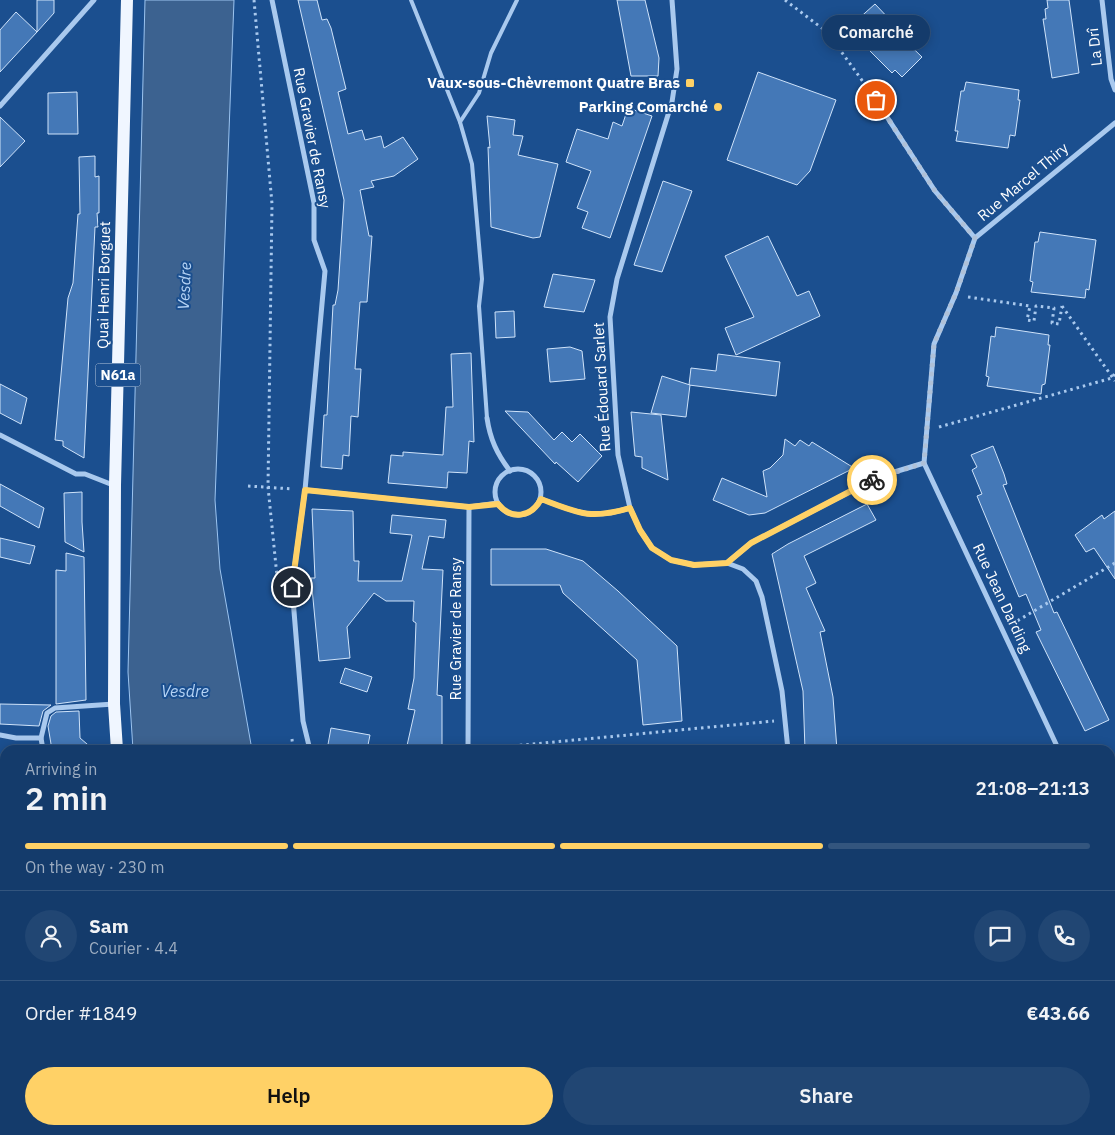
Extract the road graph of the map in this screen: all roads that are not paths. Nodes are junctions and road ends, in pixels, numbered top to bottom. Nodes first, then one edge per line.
1 (94, 0) edge
2 (127, 0) edge
3 (272, 0) edge
4 (411, 0) edge
5 (517, 0) edge
6 (672, 0) edge
7 (1102, 0) edge
8 (1115, 90) edge
9 (876, 100) road end
10 (0, 106) edge
11 (460, 122) junction
12 (1115, 123) edge
13 (975, 238) junction
14 (486, 418) joint
15 (0, 435) edge
16 (924, 463) junction
17 (510, 471) junction
18 (115, 485) junction
19 (305, 490) junction
20 (541, 499) junction
21 (498, 504) junction
22 (469, 507) junction
23 (630, 508) junction
24 (727, 563) junction
25 (114, 704) junction
26 (0, 736) edge
27 (41, 738) junction
28 (1056, 744) dead end
29 (42, 745) edge
30 (117, 745) edge
31 (309, 745) edge
32 (468, 745) edge
33 (788, 745) edge

1 - 10 street
2 - 18 main road, Quai Henri Borguet / N61a
3 - 19 street, Rue Gravier de Ransy
4 - 11 lane
5 - 11 lane
6 - 23 street, Rue Édouard Sarlet
7 - 8 street, La Drî
9 - 13 street
11 - 14 lane
12 - 13 street, Rue Marcel Thiry
13 - 16 street, Rue Marcel Thiry
14 - 17 street
15 - 18 street
16 - 24 street
16 - 28 street, Rue Jean Darding
17 - 20 street
17 - 21 street
18 - 25 main road, Quai Henri Borguet / N61a
19 - 22 street
19 - 31 street, Rue Gravier de Ransy
20 - 21 street
20 - 23 street
21 - 22 street
22 - 32 street, Rue Gravier de Ransy
23 - 24 street, Rue Édouard Sarlet
24 - 33 street
25 - 27 street
25 - 30 main road, Quai Henri Borguet / N61a
26 - 27 street
27 - 29 street

